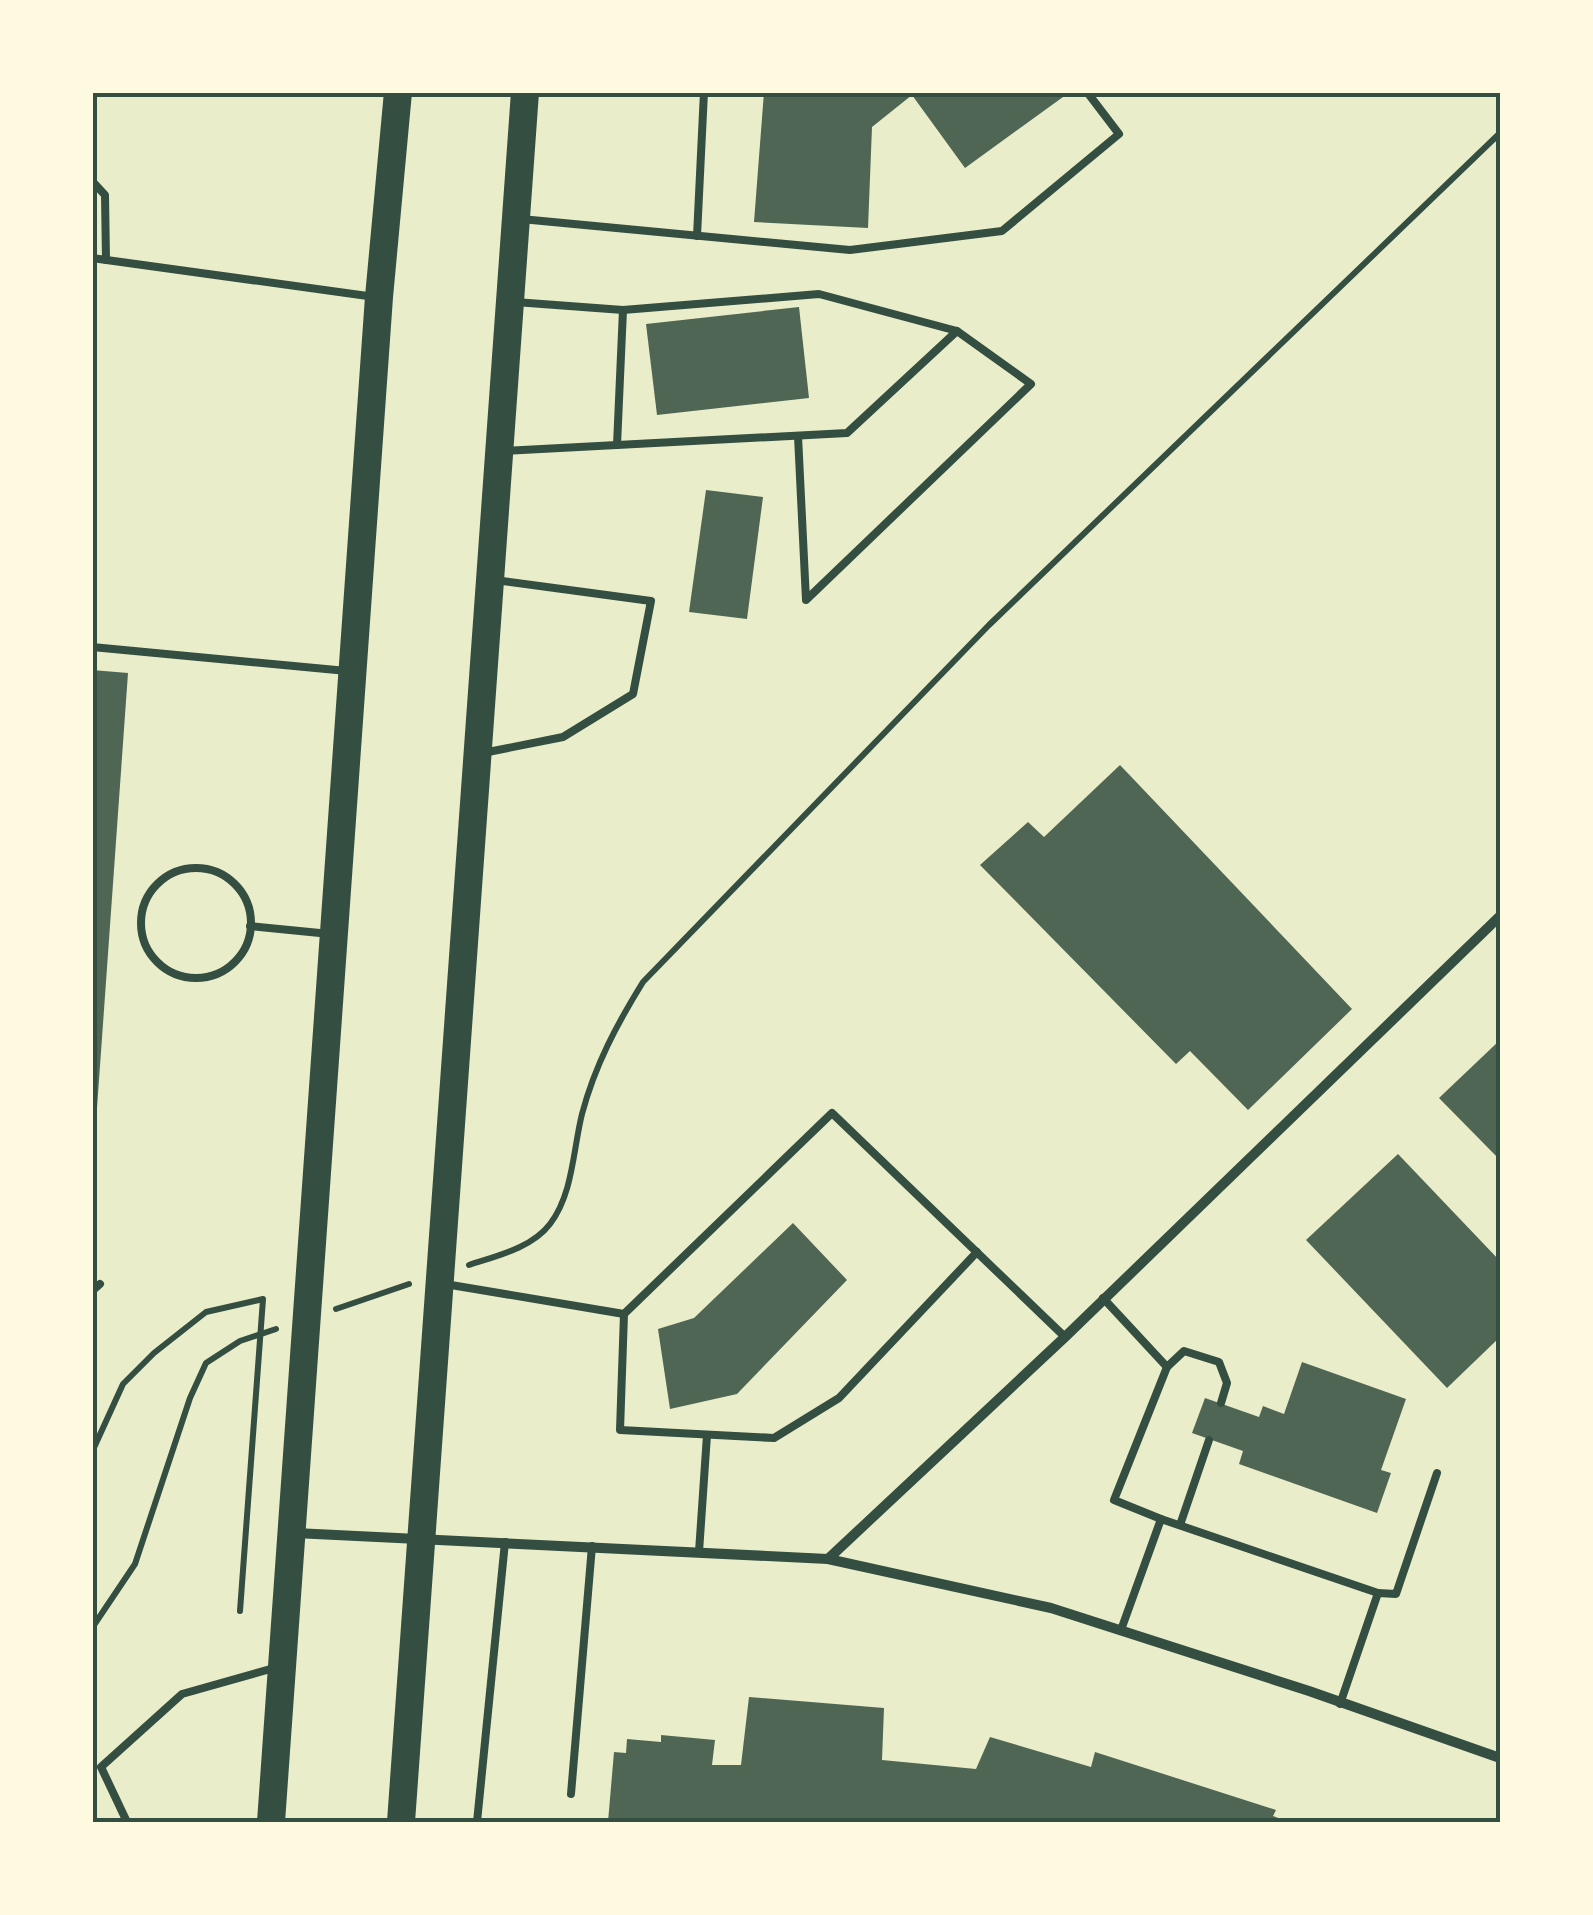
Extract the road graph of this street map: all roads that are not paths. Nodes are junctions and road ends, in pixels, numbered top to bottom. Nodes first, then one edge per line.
1 (398, 92) edge
2 (525, 92) edge
3 (704, 92) edge
4 (1087, 92) edge
5 (92, 182) edge
6 (516, 218) junction
7 (697, 236) junction
8 (92, 258) edge
9 (106, 260) junction
10 (379, 297) junction
11 (510, 301) junction
12 (622, 310) junction
13 (957, 332) junction
14 (798, 436) junction
15 (617, 445) junction
16 (500, 451) junction
17 (491, 579) junction
18 (92, 647) edge
19 (353, 672) junction
20 (478, 753) junction
21 (1500, 916) edge
22 (250, 926) junction
23 (335, 934) junction
24 (977, 1252) junction
25 (443, 1276) junction
26 (100, 1284) dead end
27 (92, 1291) edge
28 (1103, 1298) junction
29 (624, 1314) junction
30 (1066, 1337) junction
31 (1167, 1367) junction
32 (1222, 1403) dead end
33 (708, 1434) junction
34 (1209, 1440) dead end
35 (1437, 1472) dead end
36 (1161, 1518) junction
37 (1180, 1525) junction
38 (294, 1534) junction
39 (423, 1537) junction
40 (504, 1542) junction
41 (592, 1546) junction
42 (699, 1552) junction
43 (828, 1559) junction
44 (1378, 1593) junction
45 (1121, 1630) junction
46 (284, 1665) junction
47 (1340, 1704) junction
48 (1500, 1758) edge
49 (571, 1794) dead end
50 (127, 1822) edge
51 (271, 1822) edge
52 (401, 1822) edge
53 (477, 1822) edge

1 - 10 highway
2 - 6 highway
3 - 7 lane
4 - 7 lane
5 - 9 lane
6 - 7 lane
6 - 11 highway
8 - 9 lane
9 - 10 lane
10 - 19 highway
11 - 12 lane
11 - 16 highway
12 - 13 lane
12 - 15 lane
13 - 14 lane
13 - 14 lane
14 - 15 lane
15 - 16 lane
16 - 17 highway
17 - 20 highway
17 - 20 lane
18 - 19 lane
19 - 23 highway
20 - 25 highway
21 - 28 street
22 - 22 lane
22 - 23 lane
23 - 38 highway
24 - 29 lane
24 - 30 lane
24 - 33 lane
25 - 29 lane
25 - 39 highway
26 - 27 lane
28 - 30 street
28 - 31 lane
29 - 33 lane
30 - 43 street
31 - 32 lane
31 - 36 lane
33 - 42 lane
34 - 37 lane
35 - 44 lane
36 - 37 lane
36 - 45 lane
37 - 44 lane
38 - 39 street
38 - 46 highway
39 - 40 street
39 - 52 highway
40 - 41 street
40 - 53 lane
41 - 42 street
41 - 49 lane
42 - 43 street
43 - 45 street
44 - 47 lane
45 - 47 street
46 - 50 lane
46 - 51 highway
47 - 48 street

